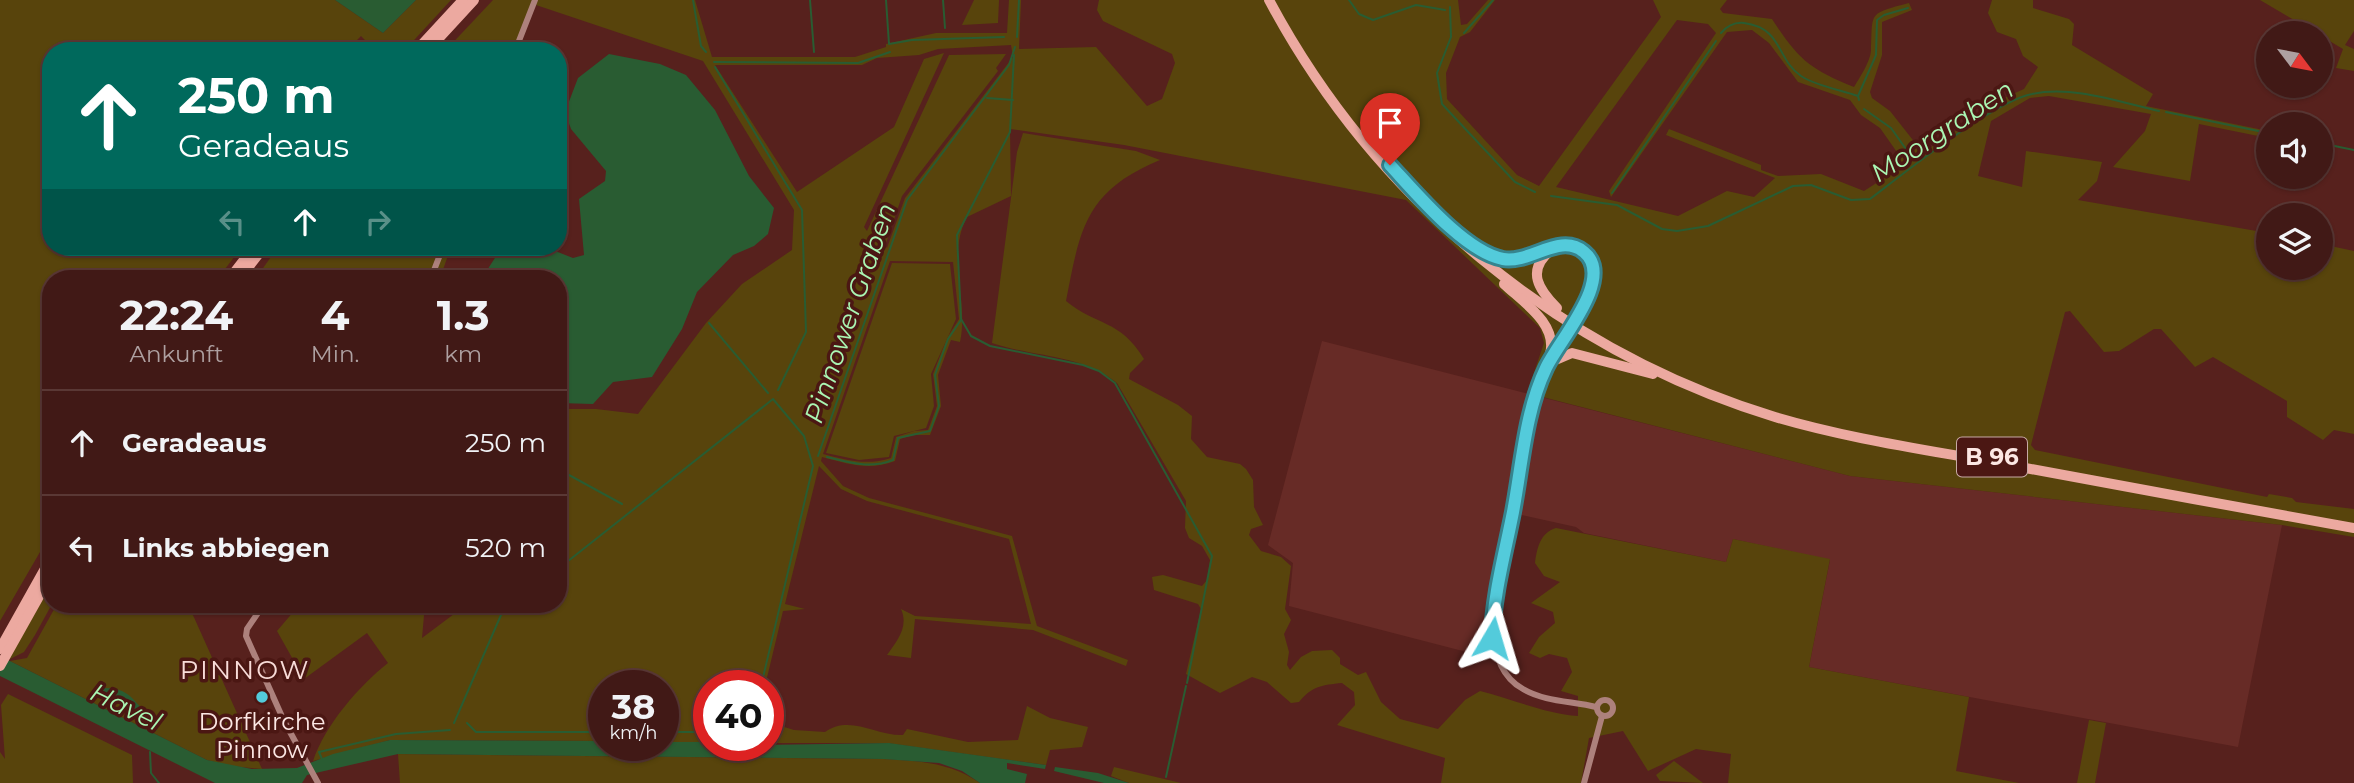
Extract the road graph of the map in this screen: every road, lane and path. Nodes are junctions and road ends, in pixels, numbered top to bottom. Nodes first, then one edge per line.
1 (463, 0) edge
2 (474, 0) edge
3 (535, 0) edge
4 (1269, 0) edge
5 (1275, 0) edge
6 (424, 42) edge
7 (435, 42) edge
8 (519, 42) edge
9 (1558, 246) junction
10 (1478, 253) junction
11 (247, 256) edge
12 (257, 256) edge
13 (236, 270) edge
14 (246, 270) edge
15 (1557, 308) junction
16 (1546, 368) junction
17 (1677, 380) junction
18 (1513, 513) joint
19 (2354, 522) edge
20 (2354, 528) edge
21 (42, 575) edge
22 (42, 589) edge
23 (258, 613) edge
24 (3, 649) edge
25 (0, 666) edge
26 (1596, 707) junction
27 (1602, 716) junction
28 (318, 783) edge
29 (1584, 783) edge

1 - 6 highway
2 - 7 highway
3 - 8 street
4 - 10 highway, B 96
5 - 10 highway, B 96
9 - 10 highway
9 - 15 highway
9 - 16 highway, bridge
10 - 15 highway, B 96
10 - 16 highway
10 - 17 highway, B 96
11 - 13 highway
12 - 14 highway
15 - 19 highway, B 96
16 - 17 highway
16 - 18 highway
17 - 20 highway, B 96
18 - 26 street
21 - 24 highway
22 - 24 highway
23 - 28 street
24 - 25 highway
26 - 27 street
26 - 27 street
27 - 29 street

